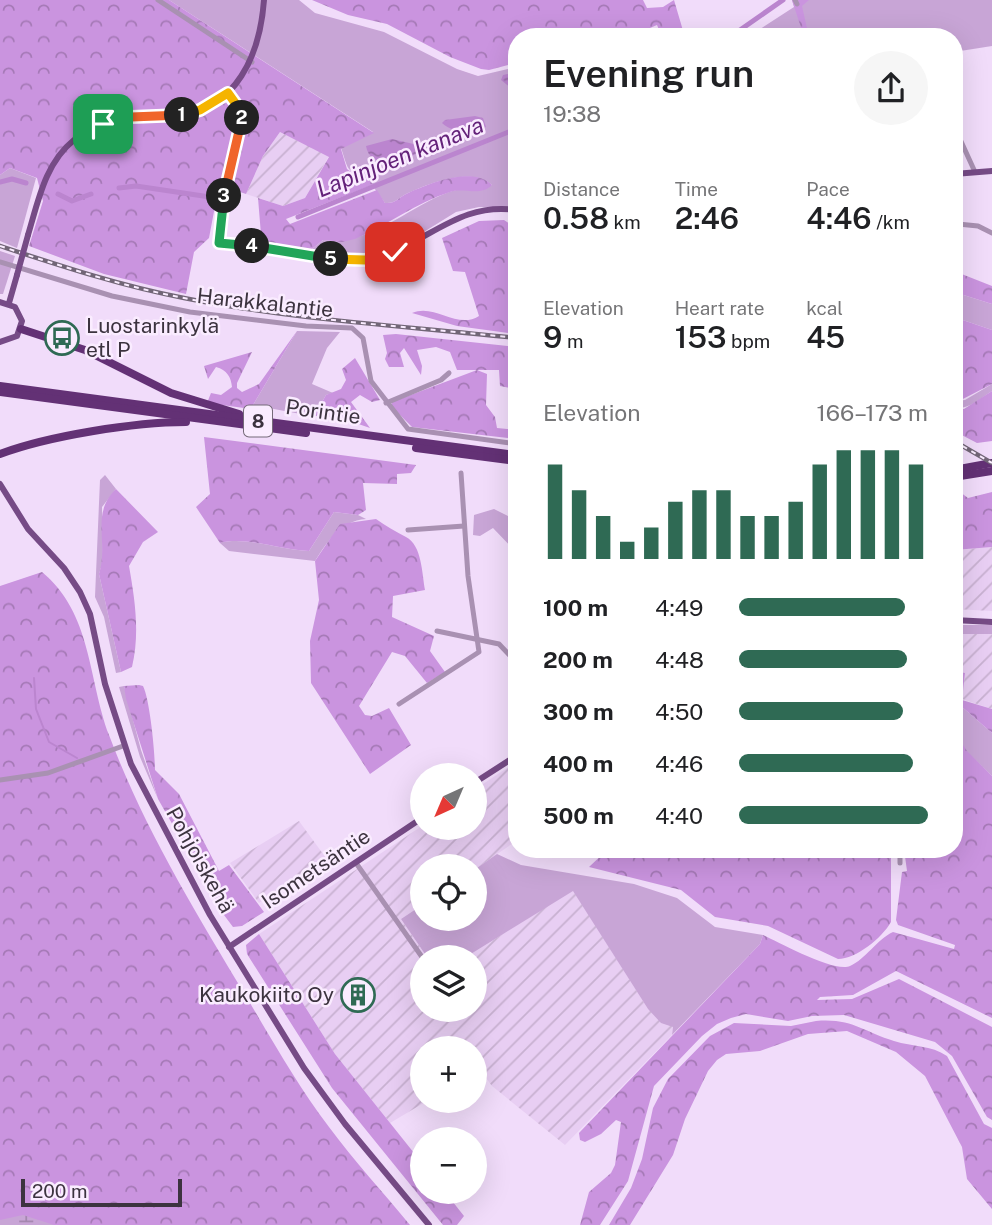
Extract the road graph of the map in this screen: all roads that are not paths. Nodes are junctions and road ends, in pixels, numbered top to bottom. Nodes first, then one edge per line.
1 (158, 0) edge
2 (264, 0) edge
3 (252, 61) junction
4 (228, 93) junction
5 (963, 146) edge
6 (992, 171) edge
7 (975, 172) junction
8 (963, 173) edge
9 (508, 210) edge
10 (963, 224) edge
11 (992, 233) edge
12 (0, 262) edge
13 (0, 302) edge
14 (9, 303) junction
15 (21, 329) junction
16 (1, 342) edge
17 (0, 353) edge
18 (449, 373) dead end
19 (0, 386) edge
20 (0, 392) edge
21 (386, 403) junction
22 (240, 425) junction
23 (293, 426) junction
24 (508, 443) edge
25 (0, 454) edge
26 (508, 454) edge
27 (508, 460) edge
28 (992, 463) edge
29 (963, 468) edge
30 (992, 471) edge
31 (461, 473) dead end
32 (963, 476) edge
33 (0, 484) edge
34 (464, 526) junction
35 (408, 530) dead end
36 (963, 620) edge
37 (992, 622) edge
38 (437, 631) dead end
39 (480, 641) junction
40 (508, 654) edge
41 (399, 704) dead end
42 (123, 746) junction
43 (508, 761) edge
44 (487, 775) edge
45 (0, 780) edge
46 (410, 826) edge
47 (900, 858) edge
48 (356, 863) junction
49 (900, 863) dead end
50 (414, 945) edge
51 (229, 947) junction
52 (429, 1225) edge

1 - 3 street
2 - 3 main road
3 - 4 main road
4 - 9 main road
4 - 14 main road, bridge
5 - 7 street
6 - 7 main road
7 - 8 main road
10 - 11 street
12 - 21 street, Harakkalantie
13 - 14 main road
14 - 15 main road
15 - 16 main road
15 - 23 highway
16 - 17 main road
18 - 21 street
19 - 23 highway, Porintie / 8
20 - 22 highway, Porintie / 8
21 - 24 street, Harakkalantie
22 - 25 highway
22 - 27 highway, Porintie / 8
23 - 26 highway, Porintie / 8
28 - 29 highway
30 - 32 highway
31 - 34 street
33 - 42 main road, Pohjoiskehä
34 - 35 street
34 - 39 street
36 - 37 main road
38 - 39 street
39 - 40 street
39 - 41 street
42 - 45 street
42 - 51 main road, Pohjoiskehä
43 - 44 main road
46 - 48 main road, Isometsäntie
47 - 49 street
48 - 50 street
48 - 51 main road, Isometsäntie
51 - 52 main road, Pohjoiskehä

